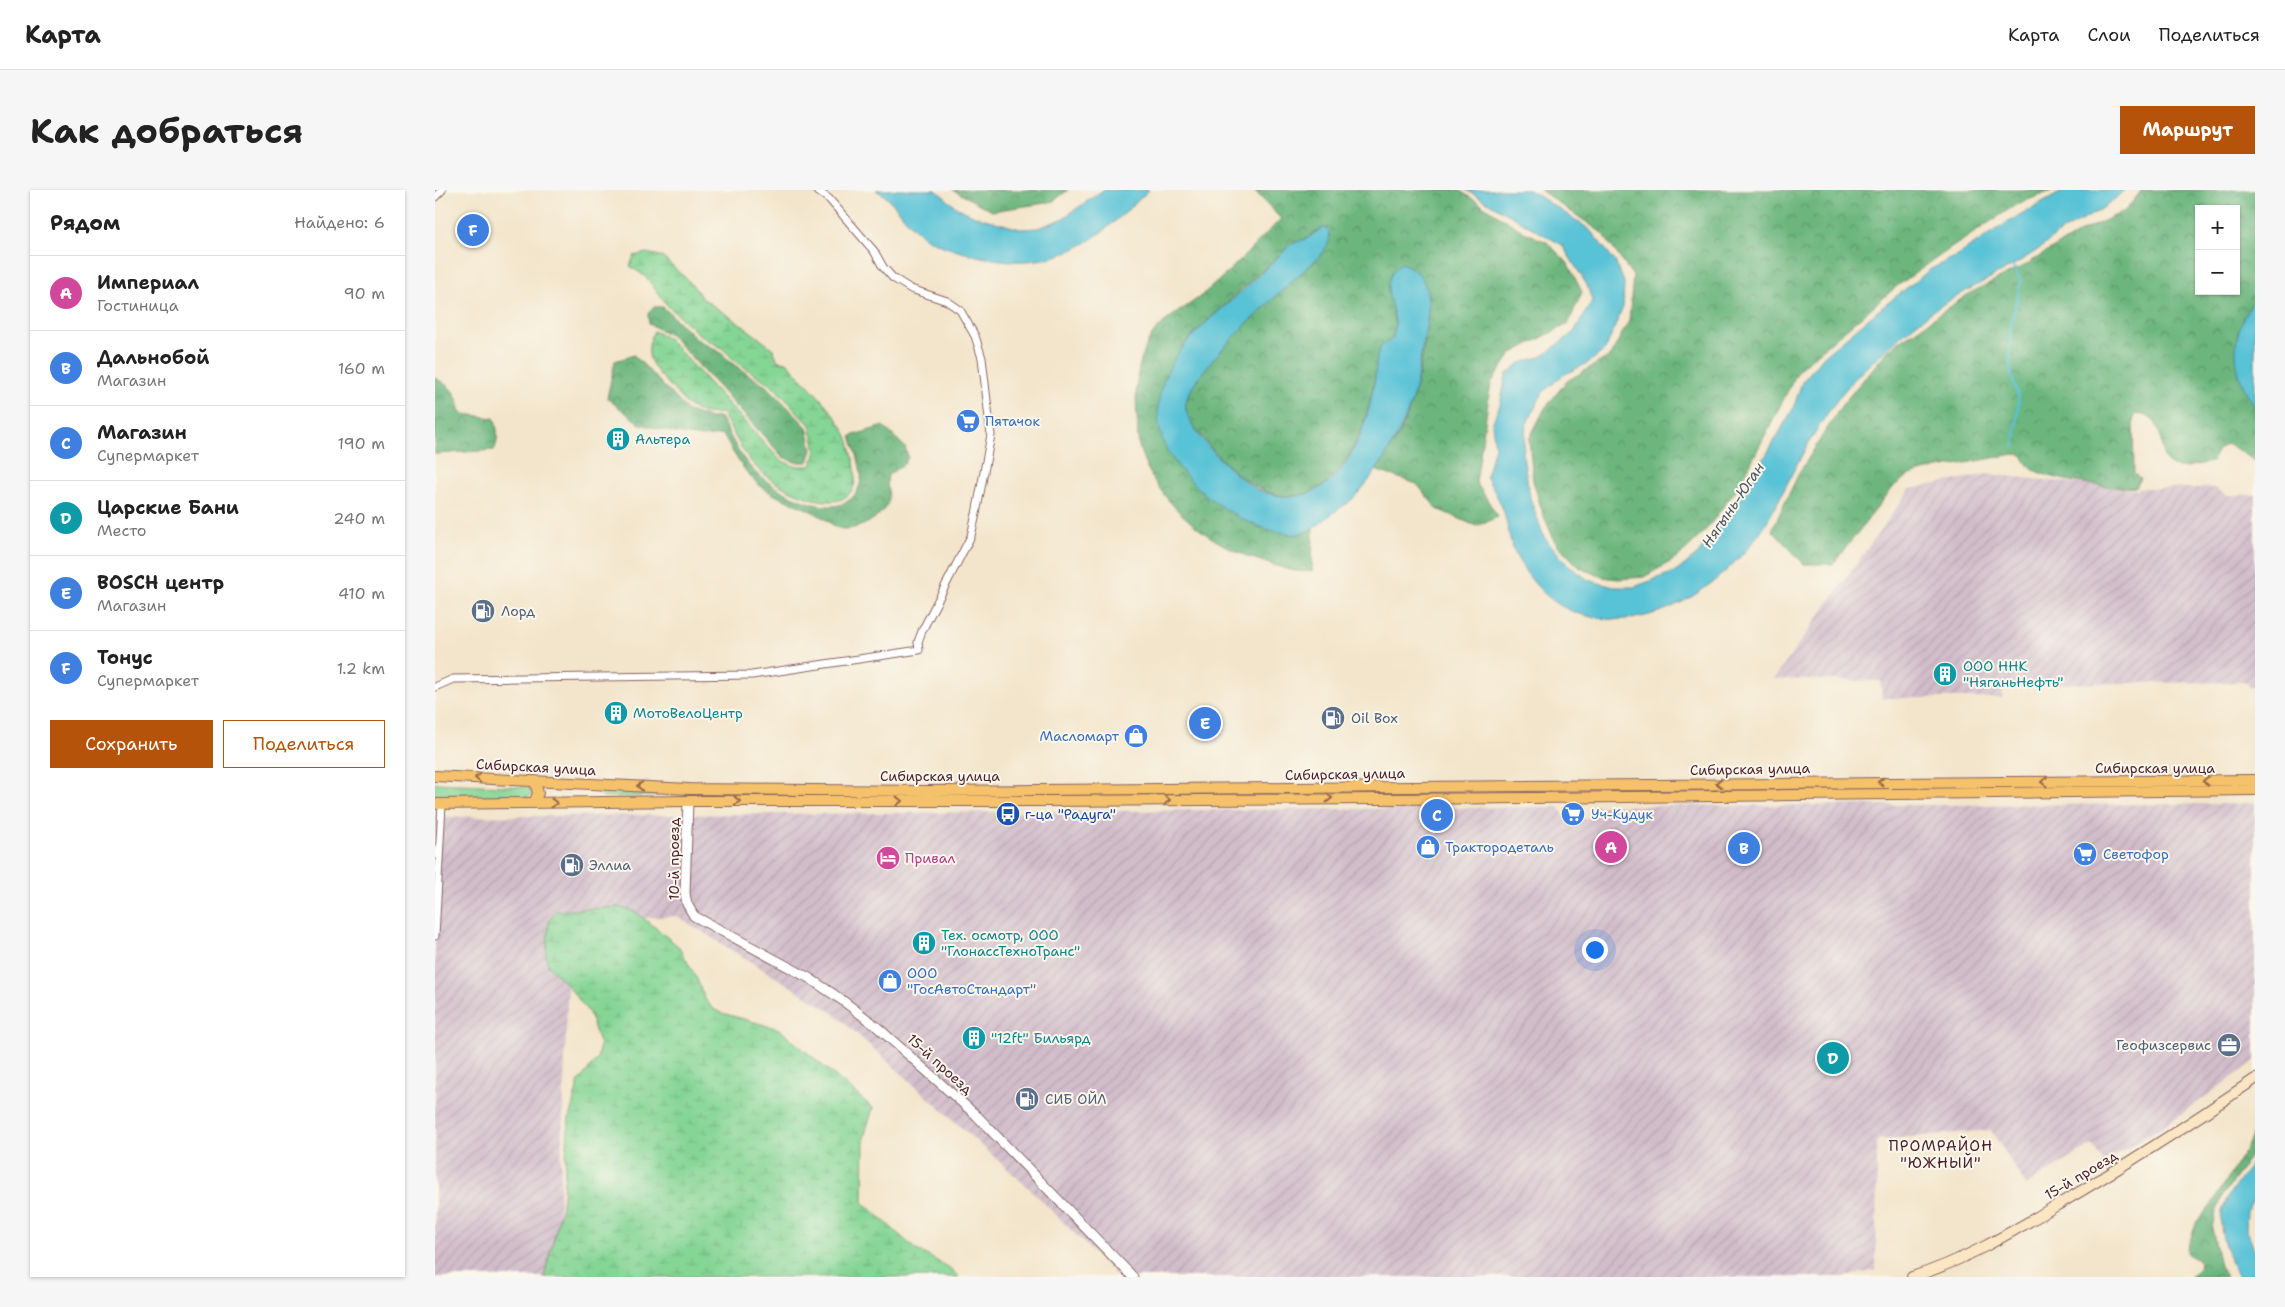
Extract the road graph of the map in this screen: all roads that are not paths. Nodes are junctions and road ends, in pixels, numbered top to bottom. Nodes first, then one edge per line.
1 (442, 190) edge
2 (816, 190) edge
3 (435, 197) edge
4 (435, 687) edge
5 (435, 776) edge
6 (2255, 780) edge
7 (535, 782) junction
8 (1840, 782) junction
9 (591, 784) junction
10 (689, 789) junction
11 (1132, 789) junction
12 (2255, 790) edge
13 (1839, 795) junction
14 (688, 801) junction
15 (1132, 801) junction
16 (591, 802) junction
17 (534, 803) junction
18 (439, 804) edge
19 (694, 916) joint
20 (435, 936) edge
21 (2255, 1079) edge
22 (1133, 1277) edge
23 (1912, 1277) edge

1 - 3 street
2 - 4 street
7 -> 5 main road, Сибирская улица
6 -> 8 main road, Сибирская улица
7 - 9 main road, Сибирская улица
7 - 17 main road
8 -> 11 main road, Сибирская улица
8 - 13 main road
10 -> 9 main road, Сибирская улица
9 - 16 main road
10 - 11 main road, Сибирская улица
10 - 14 main road
11 - 15 main road
12 - 13 main road, Сибирская улица
15 -> 13 main road, Сибирская улица
14 -> 15 main road, Сибирская улица
14 - 16 main road, Сибирская улица
14 - 19 street, 10-й проезд
17 -> 16 main road, Сибирская улица
17 - 18 main road, Сибирская улица
18 - 20 street
19 - 22 street, 15-й проезд
21 - 23 main road, 15-й проезд

